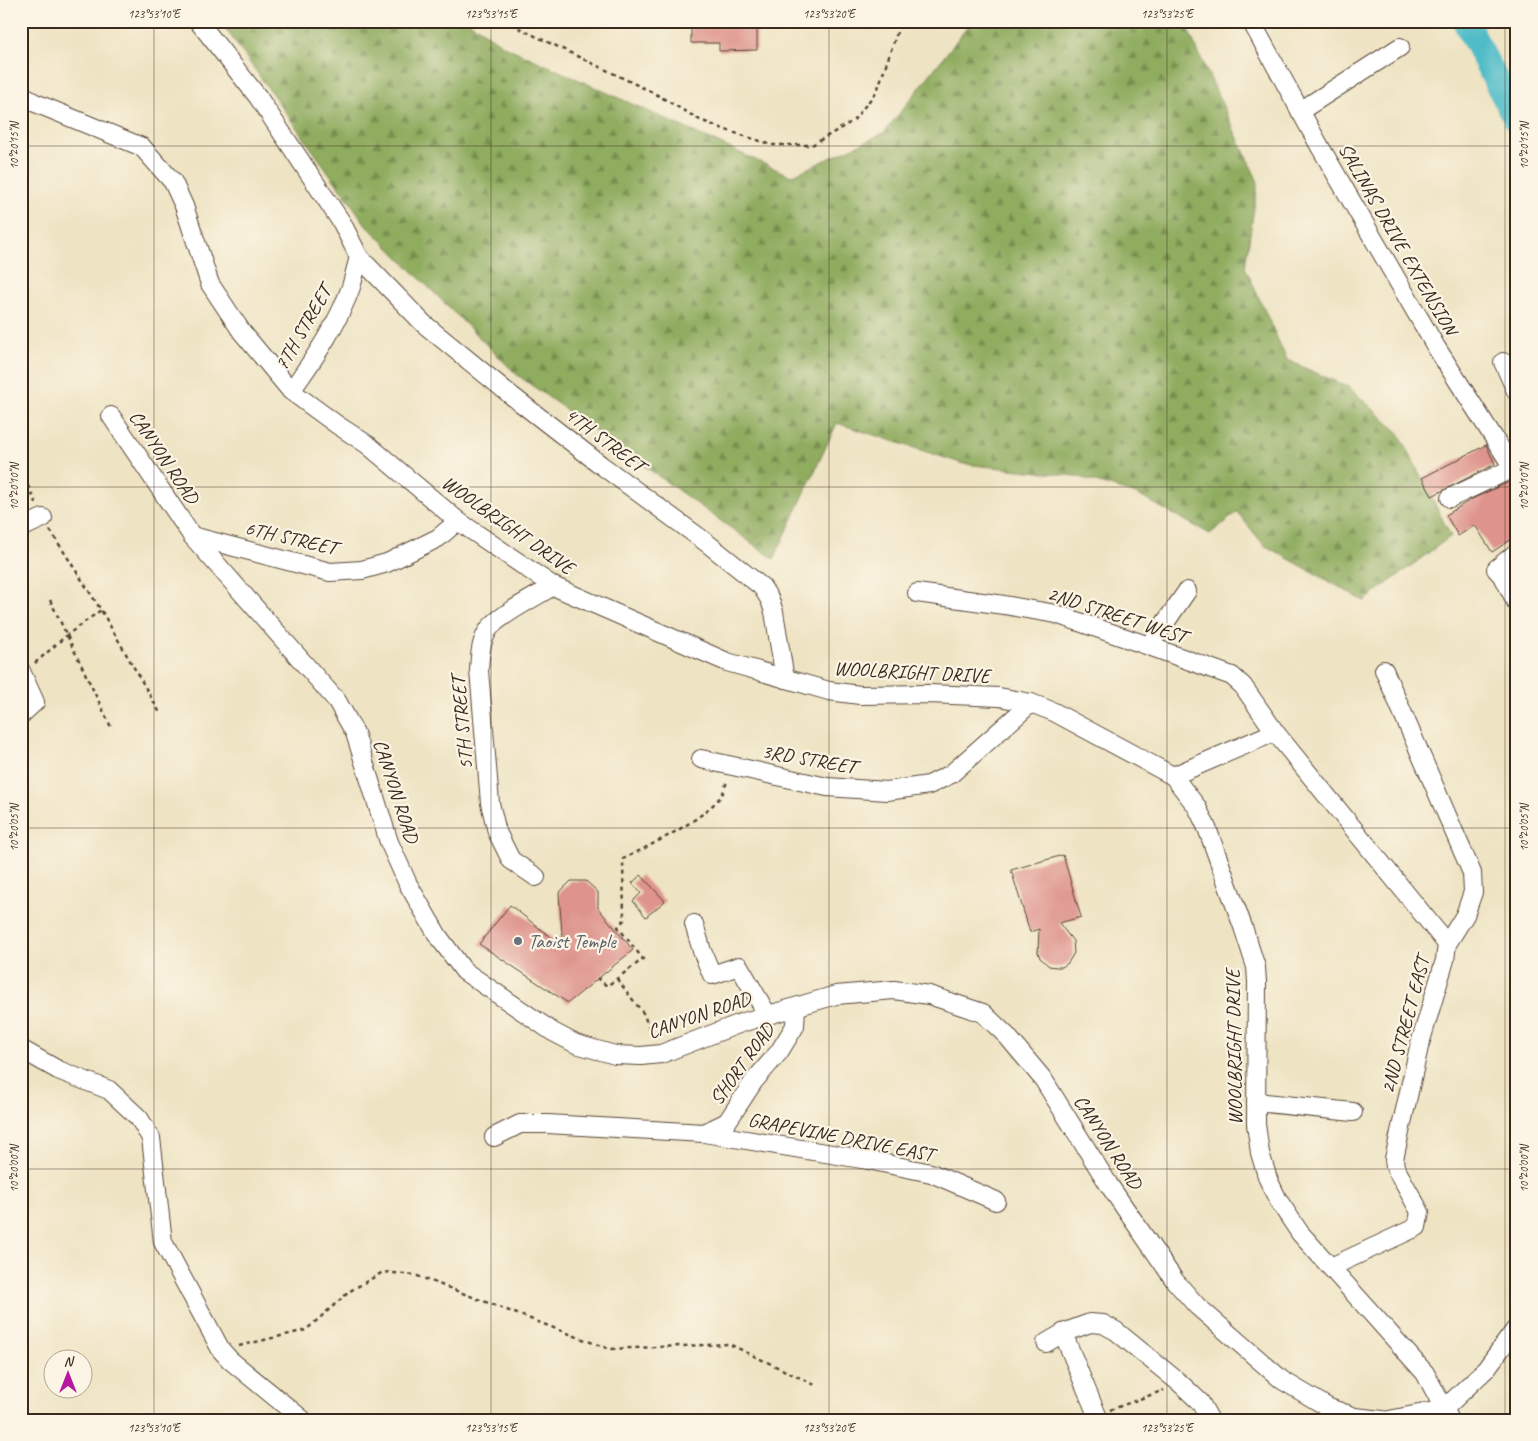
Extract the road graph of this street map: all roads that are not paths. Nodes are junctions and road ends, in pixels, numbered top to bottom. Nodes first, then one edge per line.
1 (198, 21) edge
2 (1251, 21) edge
3 (1400, 47) dead end
4 (21, 94) edge
5 (1300, 111) junction
6 (359, 257) junction
7 (1504, 362) dead end
8 (291, 391) junction
9 (1517, 393) edge
10 (111, 416) dead end
11 (1515, 471) edge
12 (1450, 498) dead end
13 (43, 518) road end
14 (458, 521) junction
15 (21, 528) edge
16 (192, 536) junction
17 (1517, 552) edge
18 (553, 586) junction
19 (1187, 591) dead end
20 (917, 593) dead end
21 (1517, 604) edge
22 (1149, 646) junction
23 (1384, 670) dead end
24 (22, 673) edge
25 (785, 679) junction
26 (1031, 703) junction
27 (21, 716) edge
28 (1275, 732) junction
29 (701, 759) dead end
30 (1173, 776) junction
31 (536, 877) dead end
32 (694, 924) dead end
33 (1447, 944) junction
34 (796, 1007) junction
35 (767, 1014) junction
36 (21, 1049) edge
37 (21, 1064) edge
38 (58, 1070) junction
39 (1256, 1102) junction
40 (1353, 1112) dead end
41 (704, 1133) junction
42 (494, 1136) dead end
43 (996, 1201) dead end
44 (1331, 1267) junction
45 (1517, 1327) edge
46 (1063, 1334) junction
47 (1046, 1343) dead end
48 (1447, 1414) edge
49 (1098, 1417) edge
50 (304, 1420) edge
51 (1210, 1420) edge
52 (1383, 1420) edge
53 (1389, 1420) edge

1 - 6 street, 4TH STREET
2 - 5 street, SALINAS DRIVE EXTENSION
3 - 5 street
4 - 8 street, WOOLBRIGHT DRIVE
5 - 11 street, SALINAS DRIVE EXTENSION
6 - 8 street, 7TH STREET
6 - 25 street, 4TH STREET
7 - 9 street
8 - 14 street, WOOLBRIGHT DRIVE
10 - 16 street, CANYON ROAD
11 - 12 street
13 - 15 street
14 - 16 street, 6TH STREET
14 - 18 street, WOOLBRIGHT DRIVE
16 - 35 street, CANYON ROAD
17 - 21 street
18 - 25 street, WOOLBRIGHT DRIVE
18 - 31 street, 5TH STREET
19 - 22 street
20 - 22 street, 2ND STREET WEST
22 - 28 street, 2ND STREET WEST
23 - 33 street
24 - 27 street
25 - 26 street, WOOLBRIGHT DRIVE
26 - 29 street, 3RD STREET
26 - 30 street, WOOLBRIGHT DRIVE
28 - 30 street
28 - 33 street, 2ND STREET EAST
30 - 39 street, WOOLBRIGHT DRIVE
32 - 35 street
33 - 44 street, 2ND STREET EAST
34 - 35 street, CANYON ROAD
34 - 41 street, SHORT ROAD
34 - 52 street, CANYON ROAD
36 - 38 street
37 - 38 street
38 - 50 street
39 - 40 street
39 - 44 street, WOOLBRIGHT DRIVE
41 - 42 street, GRAPEVINE DRIVE EAST
41 - 43 street, GRAPEVINE DRIVE EAST
44 - 48 street, WOOLBRIGHT DRIVE
45 - 48 street
46 - 47 street
46 - 49 street
46 - 51 street
48 - 53 street

